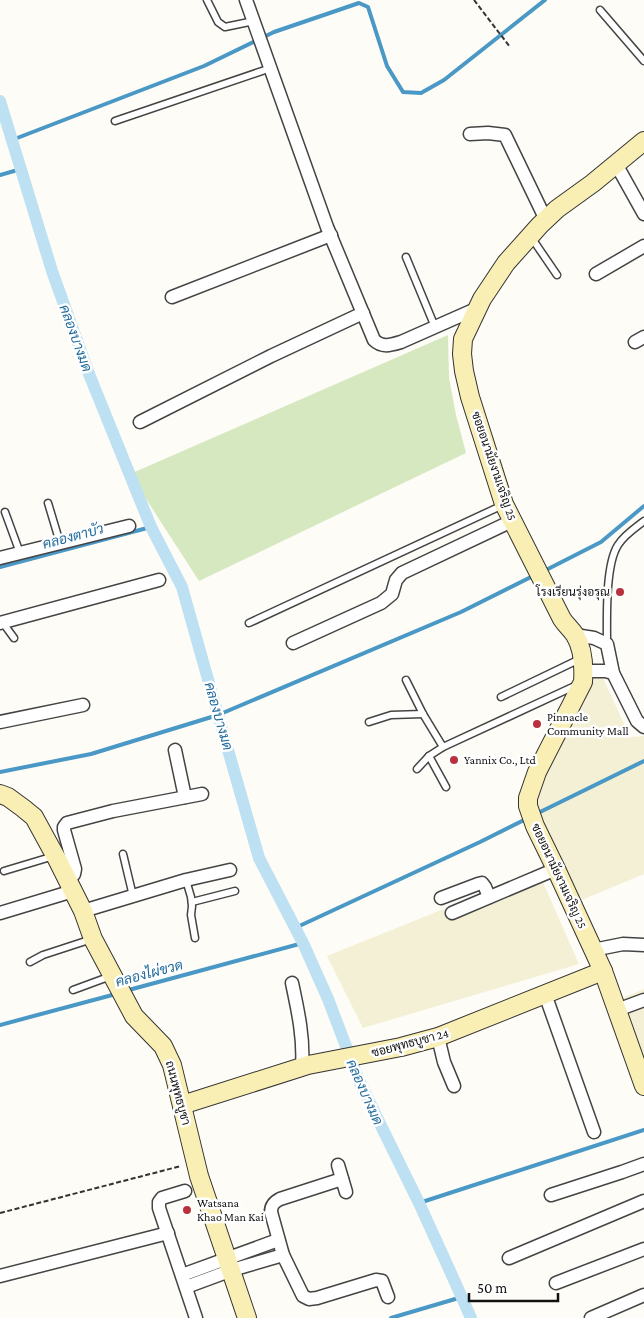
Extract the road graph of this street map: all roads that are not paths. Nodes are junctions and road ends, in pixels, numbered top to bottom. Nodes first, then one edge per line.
1 (207, 0) edge
2 (246, 0) edge
3 (600, 10) dead end
4 (254, 21) junction
5 (644, 61) edge
6 (268, 62) junction
7 (115, 121) dead end
8 (470, 134) dead end
9 (644, 141) edge
10 (616, 164) junction
11 (644, 214) edge
12 (546, 220) junction
13 (331, 235) junction
14 (530, 236) junction
15 (644, 246) edge
16 (406, 257) dead end
17 (596, 274) dead end
18 (557, 275) dead end
19 (172, 298) dead end
20 (478, 308) junction
21 (363, 313) junction
22 (435, 327) junction
23 (140, 422) dead end
24 (48, 503) dead end
25 (504, 504) junction
26 (5, 512) dead end
27 (512, 520) junction
28 (644, 521) edge
29 (129, 526) dead end
30 (60, 543) junction
31 (20, 553) junction
32 (0, 558) edge
33 (159, 580) dead end
34 (1, 623) edge
35 (249, 623) dead end
36 (575, 635) junction
37 (14, 638) dead end
38 (293, 643) dead end
39 (607, 644) junction
40 (583, 670) junction
41 (613, 673) junction
42 (406, 680) dead end
43 (501, 698) dead end
44 (83, 705) dead end
45 (422, 714) junction
46 (0, 722) edge
47 (369, 722) dead end
48 (644, 727) edge
49 (443, 747) junction
50 (175, 750) dead end
51 (429, 756) junction
52 (417, 768) dead end
53 (446, 787) dead end
54 (0, 794) edge
55 (202, 794) dead end
56 (185, 797) junction
57 (123, 854) dead end
58 (56, 856) junction
59 (556, 869) junction
60 (230, 870) dead end
61 (4, 871) dead end
62 (186, 880) junction
63 (70, 886) junction
64 (235, 891) dead end
65 (133, 896) junction
66 (489, 897) junction
67 (441, 898) dead end
68 (192, 902) junction
69 (83, 911) junction
70 (0, 913) edge
71 (452, 913) dead end
72 (195, 938) dead end
73 (93, 939) junction
74 (644, 946) edge
75 (644, 953) edge
76 (598, 960) junction
77 (30, 962) dead end
78 (116, 982) junction
79 (292, 983) dead end
80 (73, 990) dead end
81 (544, 994) junction
82 (644, 1000) edge
83 (617, 1010) junction
84 (438, 1037) junction
85 (305, 1066) junction
86 (644, 1084) edge
87 (454, 1086) dead end
88 (182, 1105) junction
89 (594, 1132) dead end
90 (644, 1164) edge
91 (338, 1165) dead end
92 (342, 1179) junction
93 (185, 1190) dead end
94 (346, 1192) dead end
95 (551, 1195) dead end
96 (644, 1201) edge
97 (168, 1233) junction
98 (278, 1240) junction
99 (644, 1248) edge
100 (283, 1255) junction
101 (509, 1258) dead end
102 (230, 1264) junction
103 (0, 1276) edge
104 (184, 1281) junction
105 (556, 1283) dead end
106 (644, 1296) edge
107 (388, 1297) dead end
108 (196, 1318) edge
109 (248, 1318) edge
110 (591, 1318) edge

1 - 4 lane
2 - 4 street
3 - 5 lane
4 - 6 street
6 - 7 lane
6 - 13 street
8 - 12 street
9 - 10 street, ซอยอนามัยงามเจริญ 25
10 - 11 street
10 - 12 street, ซอยอนามัยงามเจริญ 25
12 - 14 street, ซอยอนามัยงามเจริญ 25
13 - 19 street
13 - 21 street
14 - 18 lane
14 - 20 street, ซอยอนามัยงามเจริญ 25
15 - 17 street
16 - 22 lane
20 - 22 street
20 - 25 street, ซอยอนามัยงามเจริญ 25
21 - 22 street
21 - 23 street
24 - 30 lane
25 - 27 street, ซอยอนามัยงามเจริญ 25
25 - 35 lane
26 - 31 lane
27 - 36 street, ซอยอนามัยงามเจริญ 25
27 - 38 street
28 - 39 lane
29 - 30 street
30 - 31 street
31 - 32 street
33 - 34 street
34 - 37 lane
36 - 39 street
36 - 40 street, ซอยอนามัยงามเจริญ 25
39 - 41 street
40 - 41 street
40 - 43 lane
40 - 49 lane
40 - 59 street, ซอยอนามัยงามเจริญ 25
41 - 48 street
42 - 45 lane
44 - 46 street
45 - 47 lane
45 - 49 lane
49 - 51 lane
50 - 56 street
51 - 52 lane
51 - 53 lane
54 - 58 street, ถนนพุทธบูชา
55 - 56 street
56 - 63 street
57 - 65 lane
58 - 61 lane
58 - 63 street, ถนนพุทธบูชา
59 - 66 street
59 - 76 street, ซอยอนามัยงามเจริญ 25
60 - 62 street
62 - 65 street
62 - 68 lane
63 - 69 street, ถนนพุทธบูชา
63 - 70 street
64 - 68 lane
65 - 69 street
66 - 67 street
66 - 71 street
68 - 72 lane
69 - 73 street, ถนนพุทธบูชา
73 - 77 lane
73 - 78 street, ถนนพุทธบูชา
74 - 76 street
75 - 76 street
76 - 81 street, ซอยพุทธบูชา 24
76 - 83 street, ซอยอนามัยงามเจริญ 25
78 - 80 lane
78 - 88 street, ถนนพุทธบูชา
79 - 85 street
81 - 84 street, ซอยพุทธบูชา 24
81 - 89 street
82 - 83 street
83 - 86 street, ซอยอนามัยงามเจริญ 25
84 - 85 street, ซอยพุทธบูชา 24
84 - 87 street
85 - 88 street, ซอยพุทธบูชา 24
88 - 102 street, ถนนพุทธบูชา
90 - 95 street
91 - 92 street
92 - 94 street
92 - 98 street
93 - 97 street
96 - 101 street
97 - 103 street
97 - 104 street
98 - 100 street
98 - 102 street
99 - 105 street
100 - 102 street
100 - 107 street
102 - 104 street
102 - 109 street, ถนนพุทธบูชา
104 - 108 street
106 - 110 street

